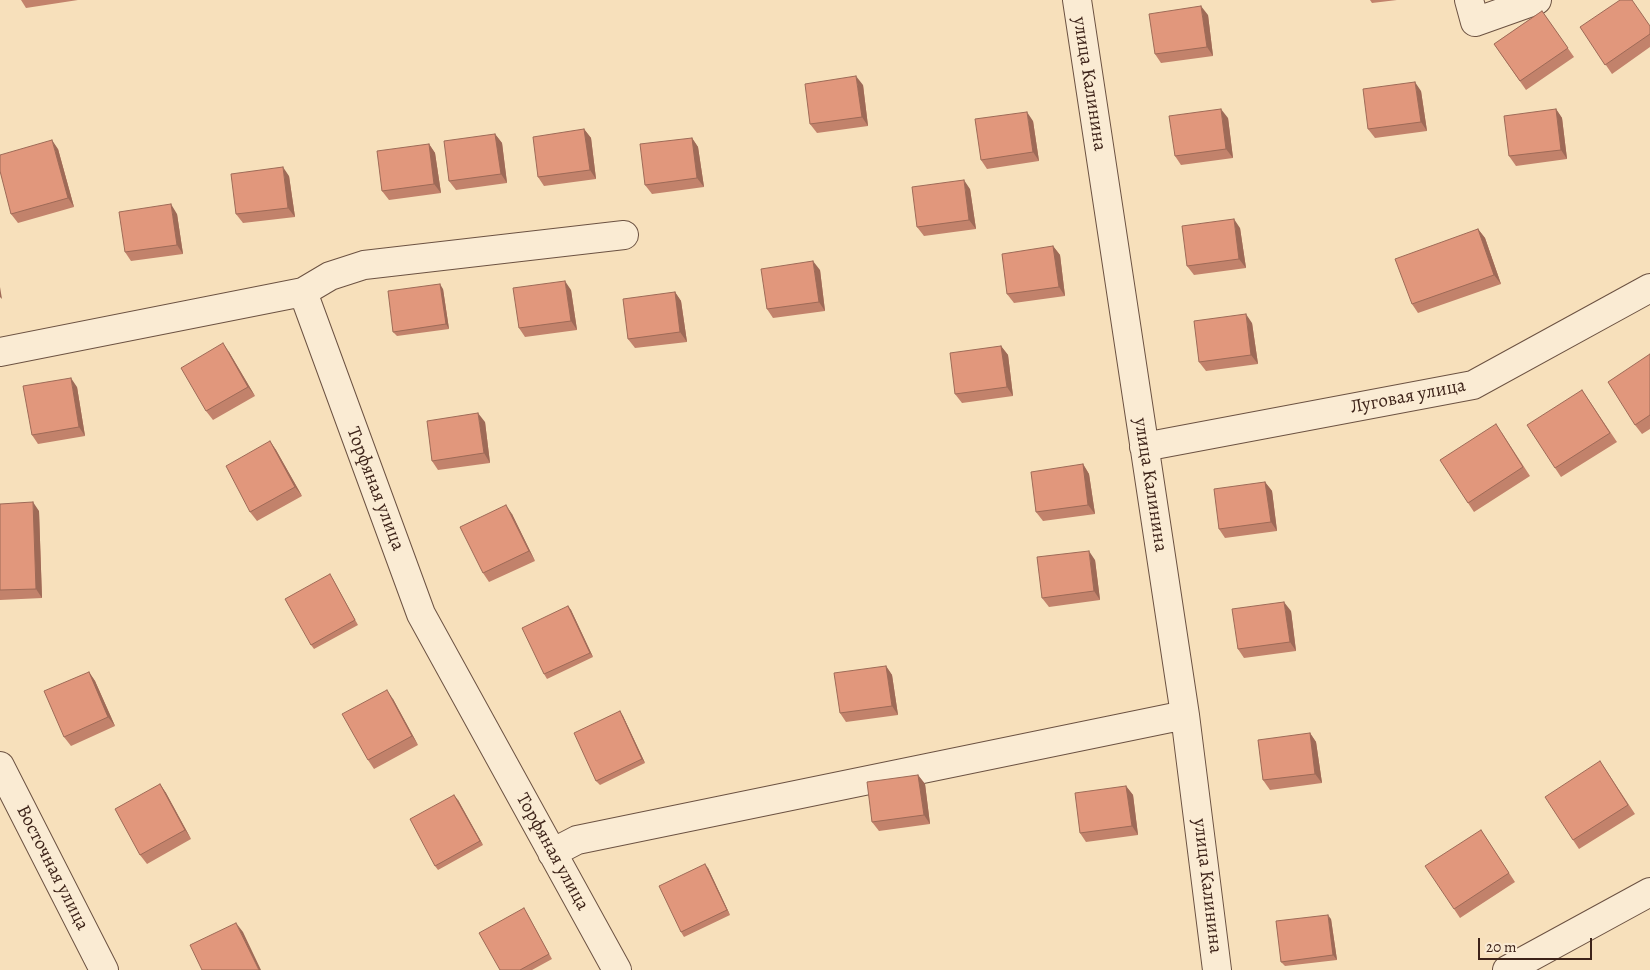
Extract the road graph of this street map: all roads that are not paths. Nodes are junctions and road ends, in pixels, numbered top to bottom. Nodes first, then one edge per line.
1 (1077, 0) edge
2 (1469, 0) edge
3 (1537, 0) edge
4 (624, 235) dead end
5 (1650, 288) edge
6 (303, 292) junction
7 (0, 352) edge
8 (1144, 447) junction
9 (1185, 715) junction
10 (0, 766) edge
11 (552, 853) junction
12 (1650, 892) edge
13 (104, 970) edge
14 (617, 970) edge
15 (1217, 970) edge
16 (1507, 970) edge

1 - 8 street, улица Калинина
2 - 3 street
4 - 6 street
5 - 8 street, Луговая улица
6 - 7 street
6 - 11 street, Торфяная улица
8 - 9 street, улица Калинина
9 - 11 street
9 - 15 street, улица Калинина
10 - 13 street, Восточная улица
11 - 14 street, Торфяная улица
12 - 16 street

